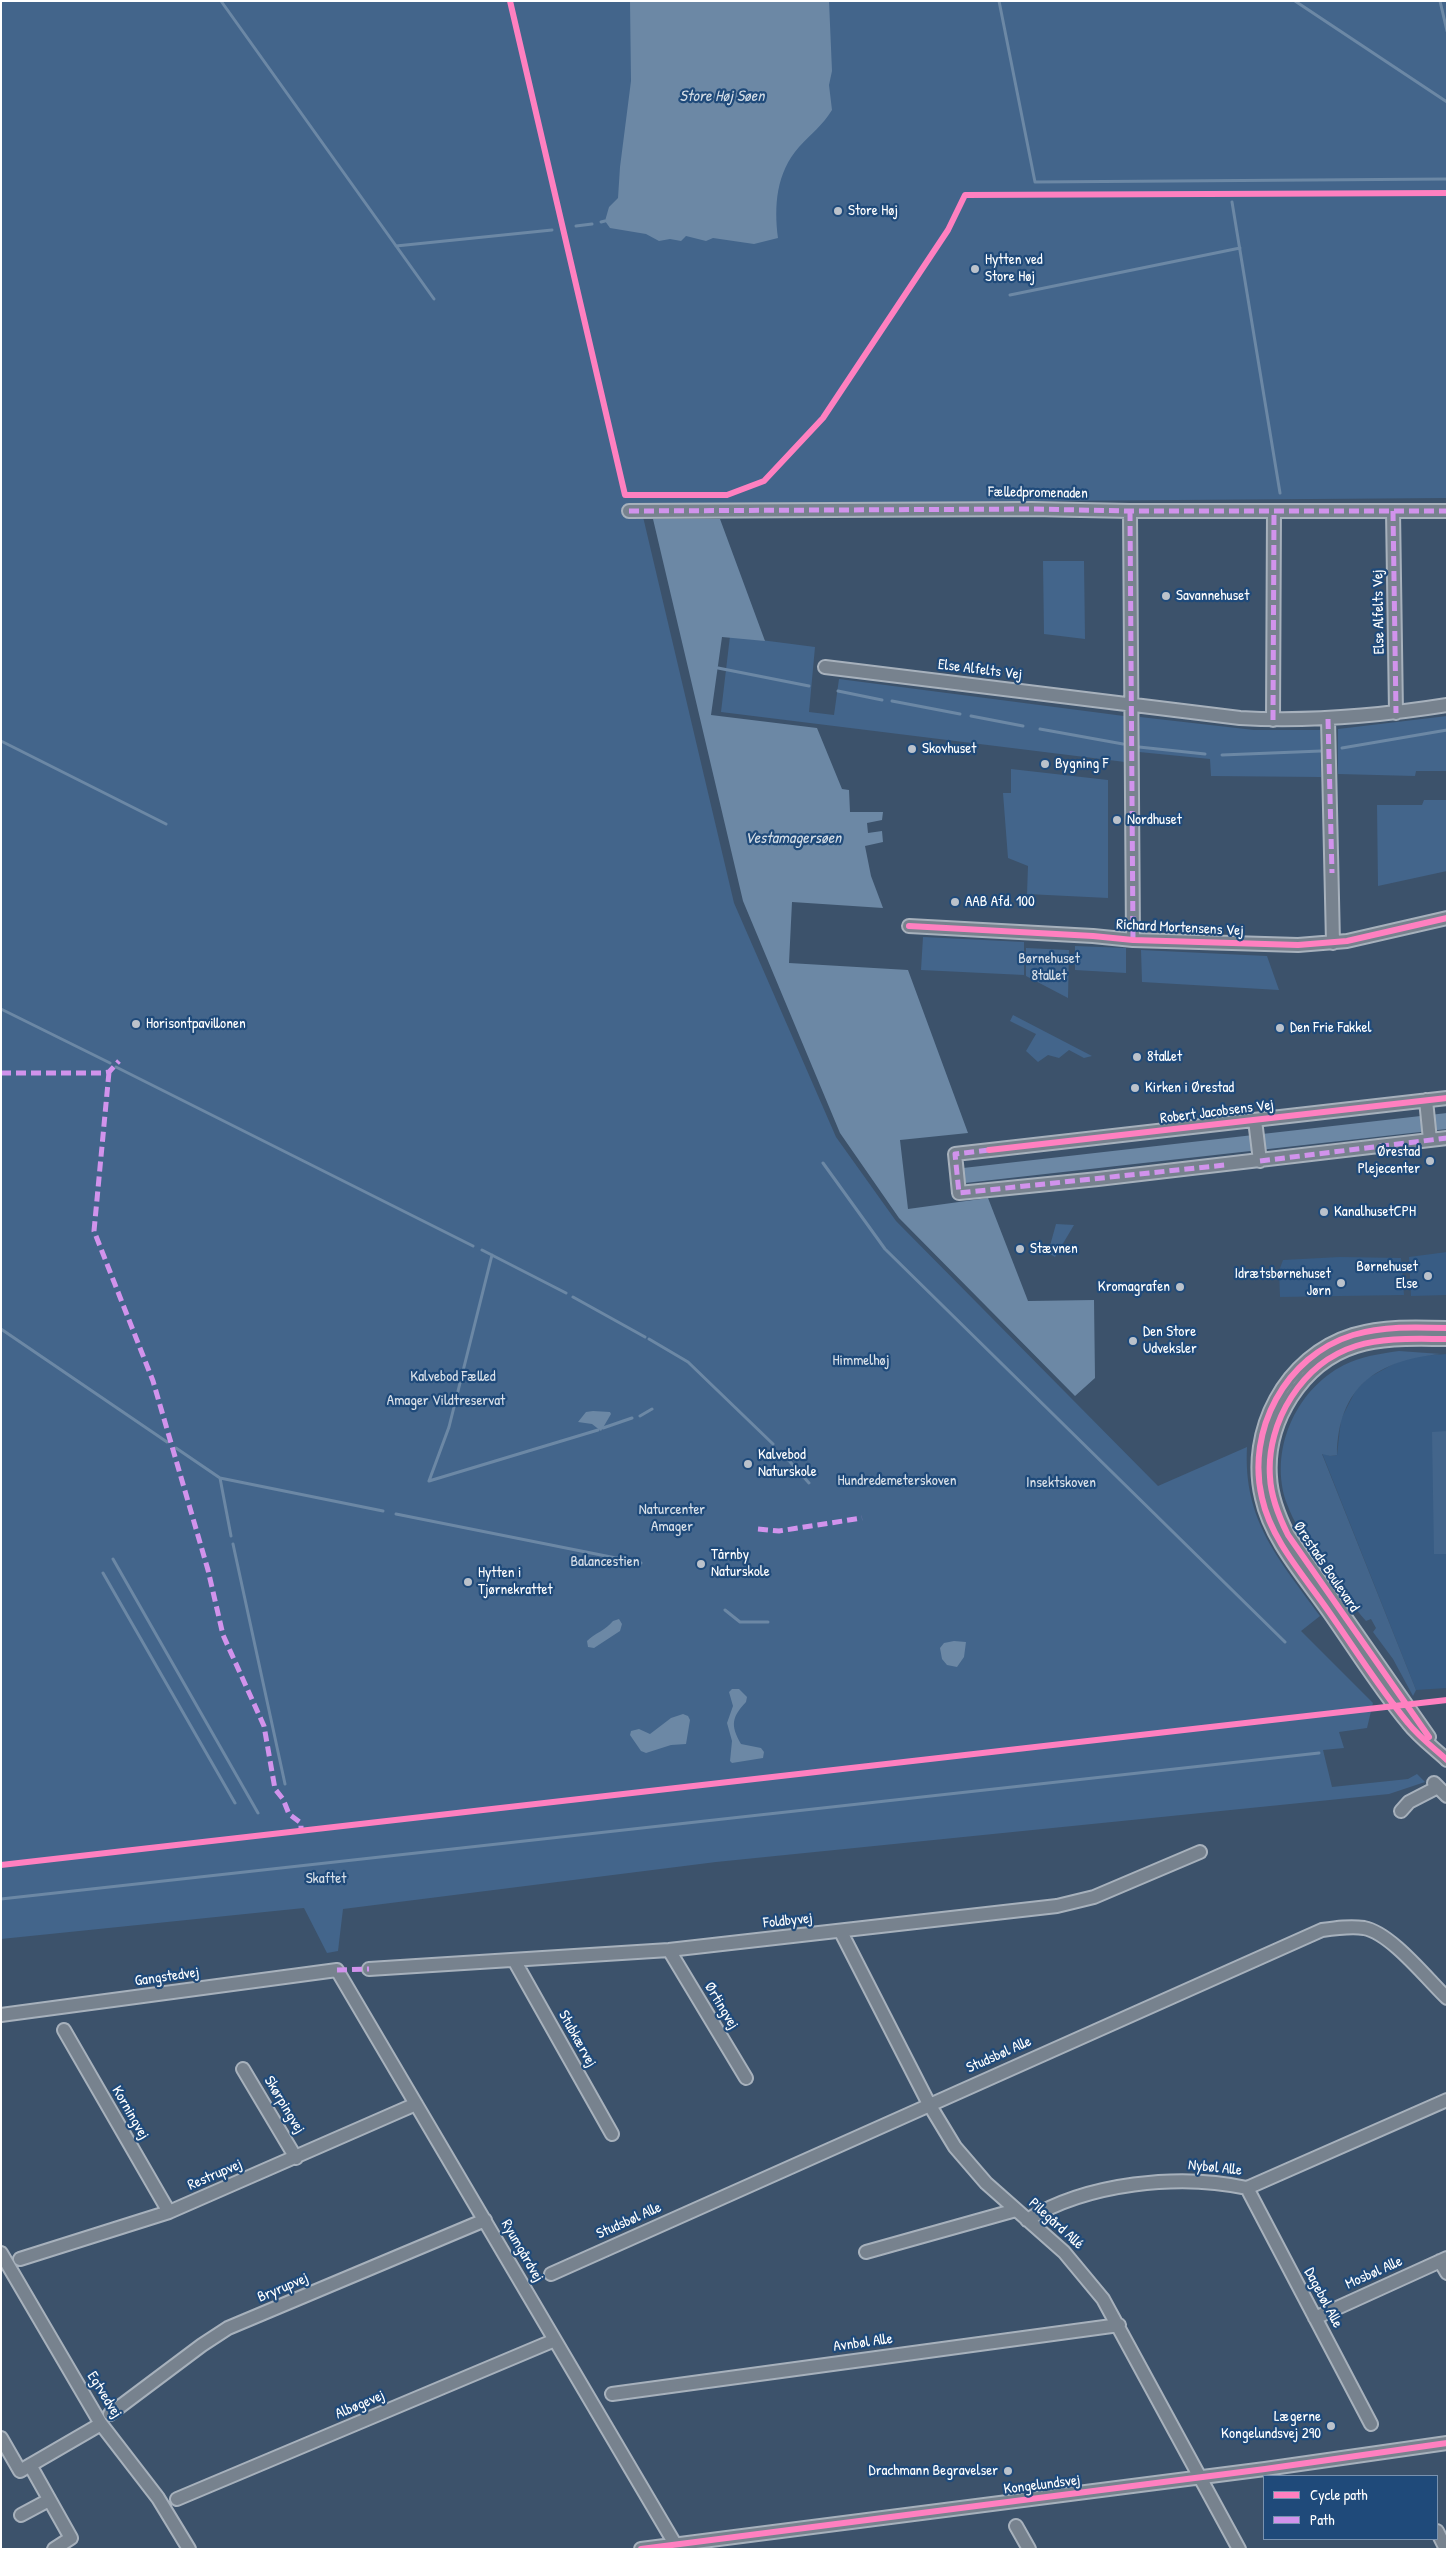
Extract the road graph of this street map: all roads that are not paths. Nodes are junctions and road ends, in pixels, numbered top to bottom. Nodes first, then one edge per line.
1 (629, 511) dead end
2 (1130, 511) junction
3 (1274, 511) junction
4 (1393, 511) junction
5 (1447, 511) edge
6 (825, 666) dead end
7 (1447, 705) edge
8 (1131, 706) junction
9 (1396, 713) junction
10 (1328, 719) junction
11 (1273, 720) junction
12 (1447, 918) edge
13 (909, 926) dead end
14 (1133, 940) junction
15 (1332, 943) junction
16 (1447, 1098) edge
17 (1426, 1100) junction
18 (1255, 1125) junction
19 (1447, 1138) edge
20 (1430, 1140) junction
21 (1260, 1157) junction
22 (1447, 1328) edge
23 (1447, 1339) edge
24 (1400, 1705) junction
25 (1445, 1758) edge
26 (1439, 1789) edge
27 (1402, 1811) dead end
28 (1200, 1852) dead end
29 (841, 1932) junction
30 (669, 1950) junction
31 (514, 1960) junction
32 (369, 1969) dead end
33 (338, 1970) joint
34 (1447, 1998) edge
35 (1, 2016) edge
36 (64, 2030) dead end
37 (243, 2069) dead end
38 (746, 2078) dead end
39 (1447, 2100) edge
40 (416, 2104) junction
41 (929, 2104) junction
42 (612, 2134) dead end
43 (296, 2158) junction
44 (1247, 2188) junction
45 (1016, 2210) junction
46 (169, 2212) junction
47 (485, 2220) junction
48 (1027, 2220) junction
49 (866, 2252) dead end
50 (1, 2253) edge
51 (20, 2259) dead end
52 (1444, 2260) edge
53 (5, 2268) edge
54 (1447, 2273) edge
55 (551, 2274) dead end
56 (1315, 2318) junction
57 (1119, 2325) junction
58 (555, 2340) junction
59 (612, 2394) dead end
60 (105, 2419) junction
61 (1371, 2424) dead end
62 (1, 2438) edge
63 (1447, 2443) edge
64 (30, 2465) junction
65 (1199, 2477) junction
66 (177, 2499) dead end
67 (49, 2500) junction
68 (21, 2515) dead end
69 (1016, 2526) dead end
70 (1438, 2533) edge
71 (676, 2546) edge
72 (54, 2549) edge
73 (189, 2549) edge
74 (641, 2549) edge
75 (1029, 2549) edge
76 (1239, 2549) edge
77 (1446, 2549) edge

1 - 2 street, Fælledpromenaden
2 - 3 street, Fælledpromenaden
2 - 8 street
3 - 4 street, Fælledpromenaden
3 - 11 street
4 - 5 street, Fælledpromenaden
4 - 9 street, Else Alfelts Vej
6 - 8 street, Else Alfelts Vej
7 - 9 street, Else Alfelts Vej
8 - 11 street, Else Alfelts Vej
8 - 14 street, Richard Mortensens Vej
9 - 10 street, Else Alfelts Vej
10 - 11 street, Else Alfelts Vej
10 - 15 street
12 - 15 street, Richard Mortensens Vej
13 - 14 street, Richard Mortensens Vej
14 - 15 street, Richard Mortensens Vej
16 - 17 street, Robert Jacobsens Vej
17 - 18 street, Robert Jacobsens Vej
17 - 20 street
18 - 21 street, Robert Jacobsens Vej
18 - 21 street, Robert Jacobsens Vej
19 - 20 street, Robert Jacobsens Vej
20 - 21 street, Robert Jacobsens Vej
22 - 24 street, Ørestads Boulevard
23 - 24 street, Ørestads Boulevard
24 - 25 street
26 - 27 street
28 - 29 street, Foldbyvej
29 - 30 street, Foldbyvej
29 - 41 street, Pilegård Allé
30 - 31 street, Foldbyvej
30 - 38 street, Ørtingvej
31 - 32 street, Foldbyvej
31 - 42 street, Stubkærvej
33 - 35 street, Gangstedvej
33 - 40 street, Ryumgårdvej
34 - 41 street, Studsbøl Alle
36 - 46 street, Korningvej
37 - 43 street, Skørpingvej
39 - 44 street, Nybøl Alle
40 - 43 street, Restrupvej
40 - 47 street, Ryumgårdvej
41 - 45 street, Pilegård Allé
41 - 55 street, Studsbøl Alle
43 - 46 street, Restrupvej
44 - 48 street, Nybøl Alle
44 - 56 street, Dagebøl Alle
45 - 48 street, Pilegård Allé
45 - 49 street
46 - 51 street, Restrupvej
47 - 58 street, Ryumgårdvej
47 - 60 street, Bryrupvej
48 - 57 street, Pilegård Allé
50 - 53 street, Egtvedvej
52 - 54 street
52 - 56 street, Mosbøl Alle
53 - 60 street, Egtvedvej
56 - 61 street, Dagebøl Alle
57 - 59 street, Avnbøl Alle
57 - 65 street, Pilegård Allé
58 - 66 street, Albøgevej
58 - 71 street, Ryumgårdvej
60 - 64 street, Bryrupvej
60 - 73 street, Egtvedvej
62 - 64 street
63 - 65 street, Kongelundsvej
64 - 67 street
65 - 71 street, Kongelundsvej
65 - 76 street, Pilegård Allé
67 - 68 street
67 - 72 street
69 - 75 street
70 - 77 street
71 - 74 street, Kongelundsvej

